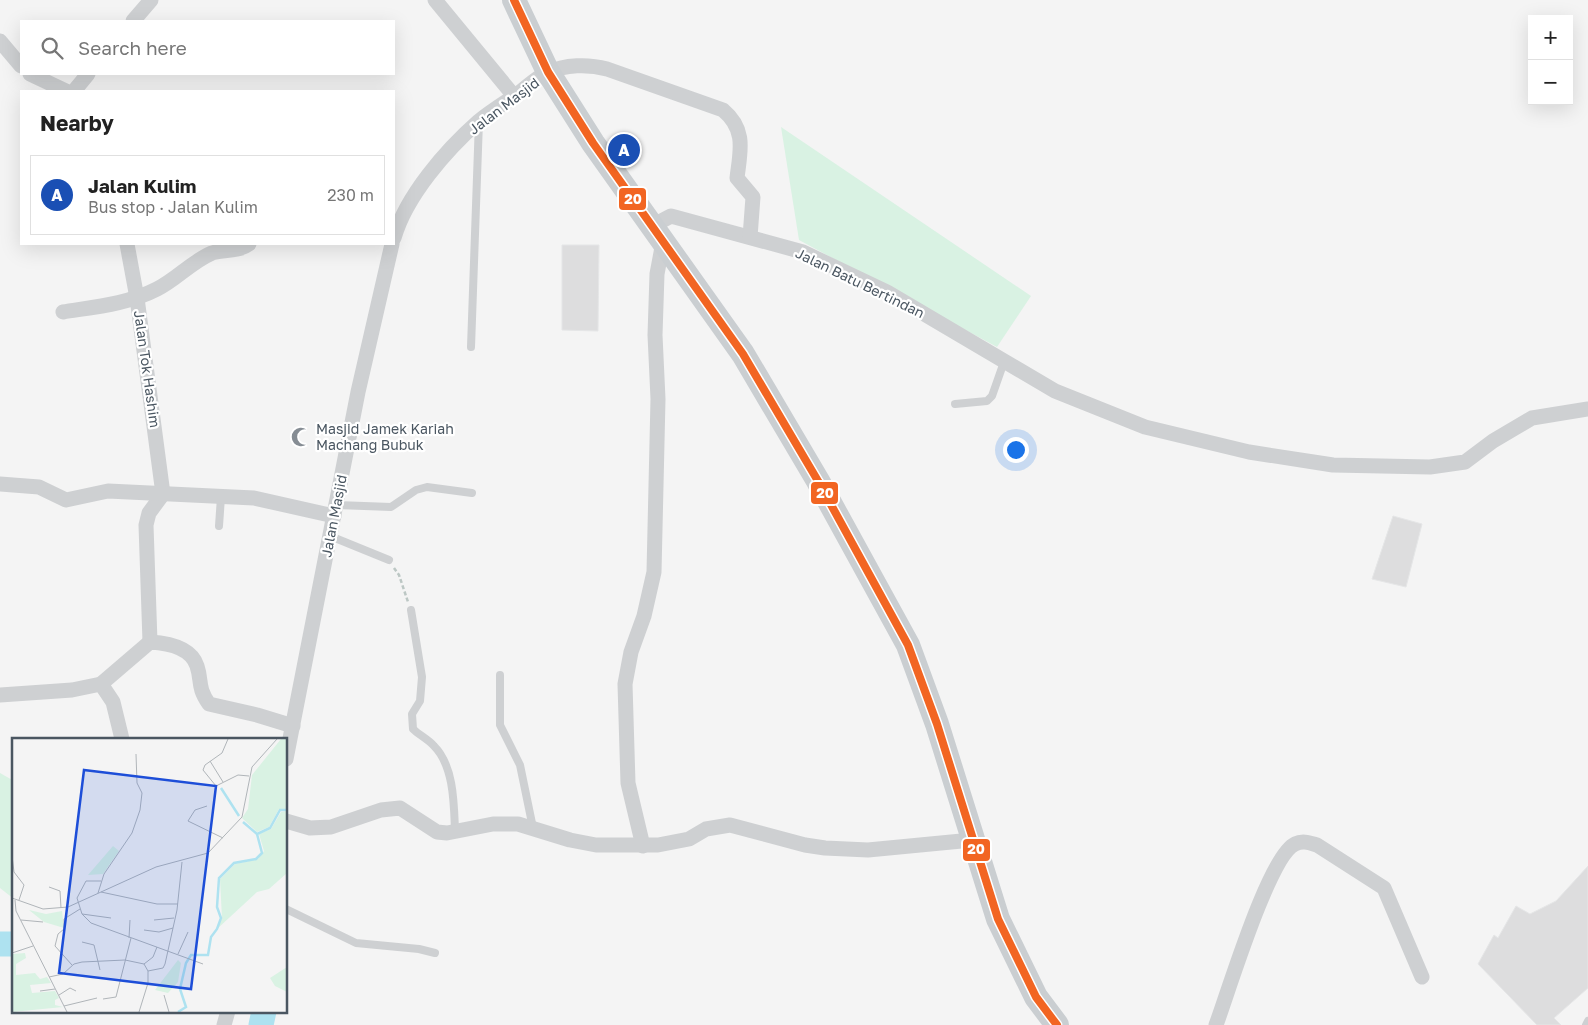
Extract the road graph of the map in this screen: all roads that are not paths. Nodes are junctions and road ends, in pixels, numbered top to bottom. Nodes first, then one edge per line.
1 (151, 0) edge
2 (435, 0) edge
3 (514, 0) edge
4 (134, 20) edge
5 (0, 41) edge
6 (20, 65) edge
7 (548, 72) junction
8 (32, 75) edge
9 (87, 75) edge
10 (64, 90) edge
11 (75, 90) edge
12 (514, 96) junction
13 (479, 121) junction
14 (395, 234) edge
15 (657, 234) junction
16 (750, 237) junction
17 (127, 245) edge
18 (248, 245) edge
19 (392, 245) edge
20 (137, 298) junction
21 (63, 312) dead end
22 (471, 347) dead end
23 (1004, 359) junction
24 (955, 404) dead end
25 (1588, 409) edge
26 (0, 484) edge
27 (472, 493) dead end
28 (163, 494) junction
29 (221, 497) junction
30 (335, 510) junction
31 (219, 526) dead end
32 (330, 536) junction
33 (389, 560) road end
34 (411, 610) road end
35 (150, 642) junction
36 (500, 675) dead end
37 (101, 684) junction
38 (0, 695) edge
39 (293, 726) junction
40 (122, 738) edge
41 (288, 750) edge
42 (288, 822) edge
43 (533, 828) junction
44 (455, 831) junction
45 (972, 840) junction
46 (643, 846) junction
47 (288, 910) edge
48 (435, 953) dead end
49 (1422, 977) dead end
50 (228, 1012) edge
51 (1588, 1021) edge
52 (224, 1025) edge
53 (1058, 1025) edge
54 (1216, 1025) edge
55 (1586, 1025) edge

1 - 4 street
2 - 12 street
3 - 7 main road
5 - 6 street
7 - 12 street, Jalan Masjid
7 - 15 main road
7 - 16 street
8 - 10 street
9 - 11 street
12 - 13 street, Jalan Masjid
13 - 14 street, Jalan Masjid
13 - 22 lane
15 - 16 street, Jalan Batu Bertindan
15 - 45 main road
15 - 46 street
16 - 23 street, Jalan Batu Bertindan
17 - 20 street, Jalan Tok Hashim
18 - 20 street
19 - 30 street, Jalan Masjid
20 - 21 street
20 - 28 street, Jalan Tok Hashim
23 - 24 lane
23 - 25 street, Jalan Batu Bertindan
26 - 28 street
27 - 30 lane
28 - 29 street
28 - 35 street
29 - 30 street
29 - 31 lane
30 - 32 street, Jalan Masjid
32 - 33 lane
32 - 39 street, Jalan Masjid
34 - 44 lane
35 - 37 street
35 - 39 street
36 - 43 lane
37 - 38 street
37 - 40 street
39 - 41 street, Jalan Masjid
42 - 44 street
43 - 44 street
43 - 46 street
45 - 46 street
45 - 53 main road
47 - 48 lane
49 - 54 street
50 - 52 street
51 - 55 lane

